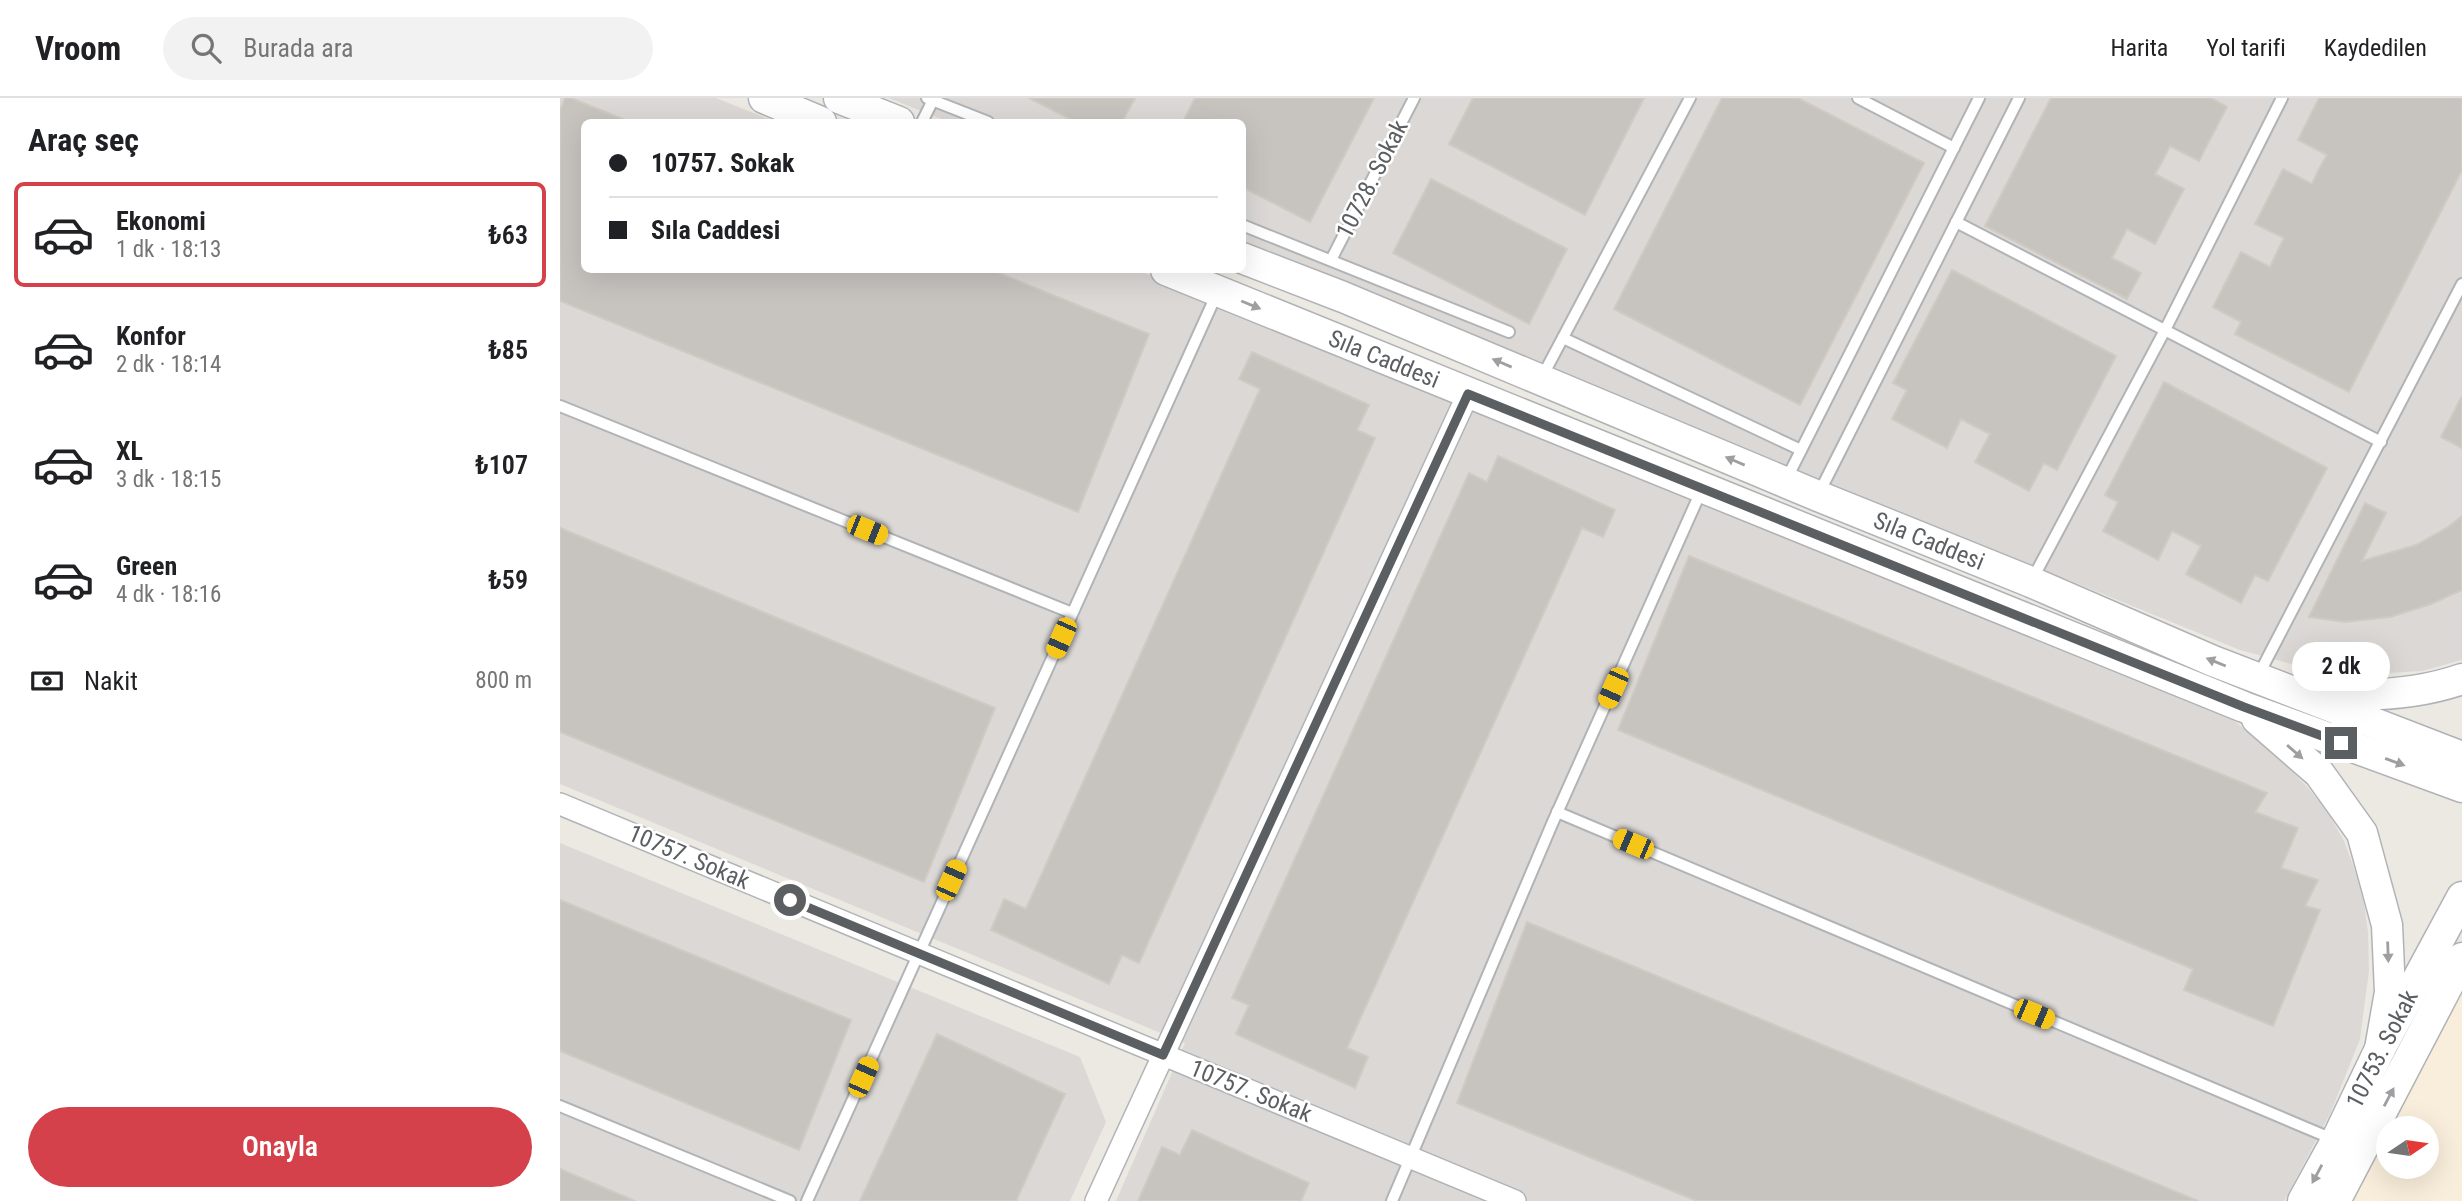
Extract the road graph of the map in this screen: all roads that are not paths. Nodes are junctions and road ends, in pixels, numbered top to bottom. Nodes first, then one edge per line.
1 (764, 98) edge
2 (839, 98) edge
3 (1414, 98) edge
4 (1690, 98) edge
5 (1858, 98) edge
6 (1979, 98) edge
7 (2019, 98) edge
8 (2282, 98) edge
9 (931, 99) edge
10 (814, 119) edge
11 (892, 119) edge
12 (923, 119) edge
13 (981, 119) edge
14 (1954, 148) junction
15 (1956, 222) junction
16 (1246, 227) edge
17 (1246, 260) edge
18 (1331, 260) junction
19 (1173, 273) edge
20 (2462, 284) edge
21 (1218, 291) junction
22 (2165, 330) junction
23 (1509, 332) dead end
24 (1563, 338) junction
25 (1541, 379) junction
26 (1468, 394) junction
27 (560, 405) edge
28 (2381, 442) junction
29 (1801, 450) junction
30 (1785, 482) junction
31 (1702, 489) junction
32 (1818, 496) junction
33 (2031, 582) junction
34 (1072, 613) junction
35 (2462, 679) edge
36 (2271, 683) junction
37 (2244, 707) junction
38 (2462, 757) edge
39 (2462, 787) edge
40 (560, 804) edge
41 (1557, 813) junction
42 (2462, 897) edge
43 (919, 953) junction
44 (2462, 958) edge
45 (2380, 1049) junction
46 (1163, 1055) junction
47 (560, 1106) edge
48 (2336, 1141) junction
49 (1411, 1157) junction
50 (790, 1201) edge
51 (807, 1201) edge
52 (1096, 1201) edge
53 (1392, 1201) edge
54 (1515, 1201) edge
55 (2303, 1201) edge
56 (2335, 1201) edge

1 - 10 street
2 - 11 street
3 - 18 lane, 10728. Sokak
4 - 24 lane
5 - 14 lane
6 - 14 lane
7 - 15 lane
8 - 22 lane
9 - 12 lane
9 - 13 lane
14 - 29 lane
15 - 22 lane
15 - 32 lane
16 - 18 lane
25 -> 17 street, Sıla Caddesi
18 - 23 lane
19 - 21 street, Sıla Caddesi
20 - 28 lane
21 -> 26 street, Sıla Caddesi
21 - 34 lane
22 - 28 lane
22 - 33 lane
24 - 25 lane
24 - 29 lane
30 -> 25 street, Sıla Caddesi
26 - 31 street, Sıla Caddesi
26 - 46 street
27 - 34 lane
28 - 36 lane
29 - 30 lane
30 - 32 street, Sıla Caddesi
31 - 37 street, Sıla Caddesi
31 - 41 lane
32 - 33 street, Sıla Caddesi
36 -> 33 street, Sıla Caddesi
34 - 43 lane
35 - 36 street
36 - 38 street, Sıla Caddesi
37 -> 39 street, Sıla Caddesi
37 -> 45 street
40 - 43 street, 10757. Sokak
41 - 48 lane
41 - 49 lane
42 - 45 street, 10753. Sokak
43 - 46 street, 10757. Sokak
43 - 51 lane
56 -> 44 street, 10753. Sokak
45 - 48 street, 10753. Sokak
46 - 49 street, 10757. Sokak
46 - 52 street
47 - 50 lane
48 -> 55 street, 10753. Sokak
49 - 53 lane
49 - 54 street, 10757. Sokak

